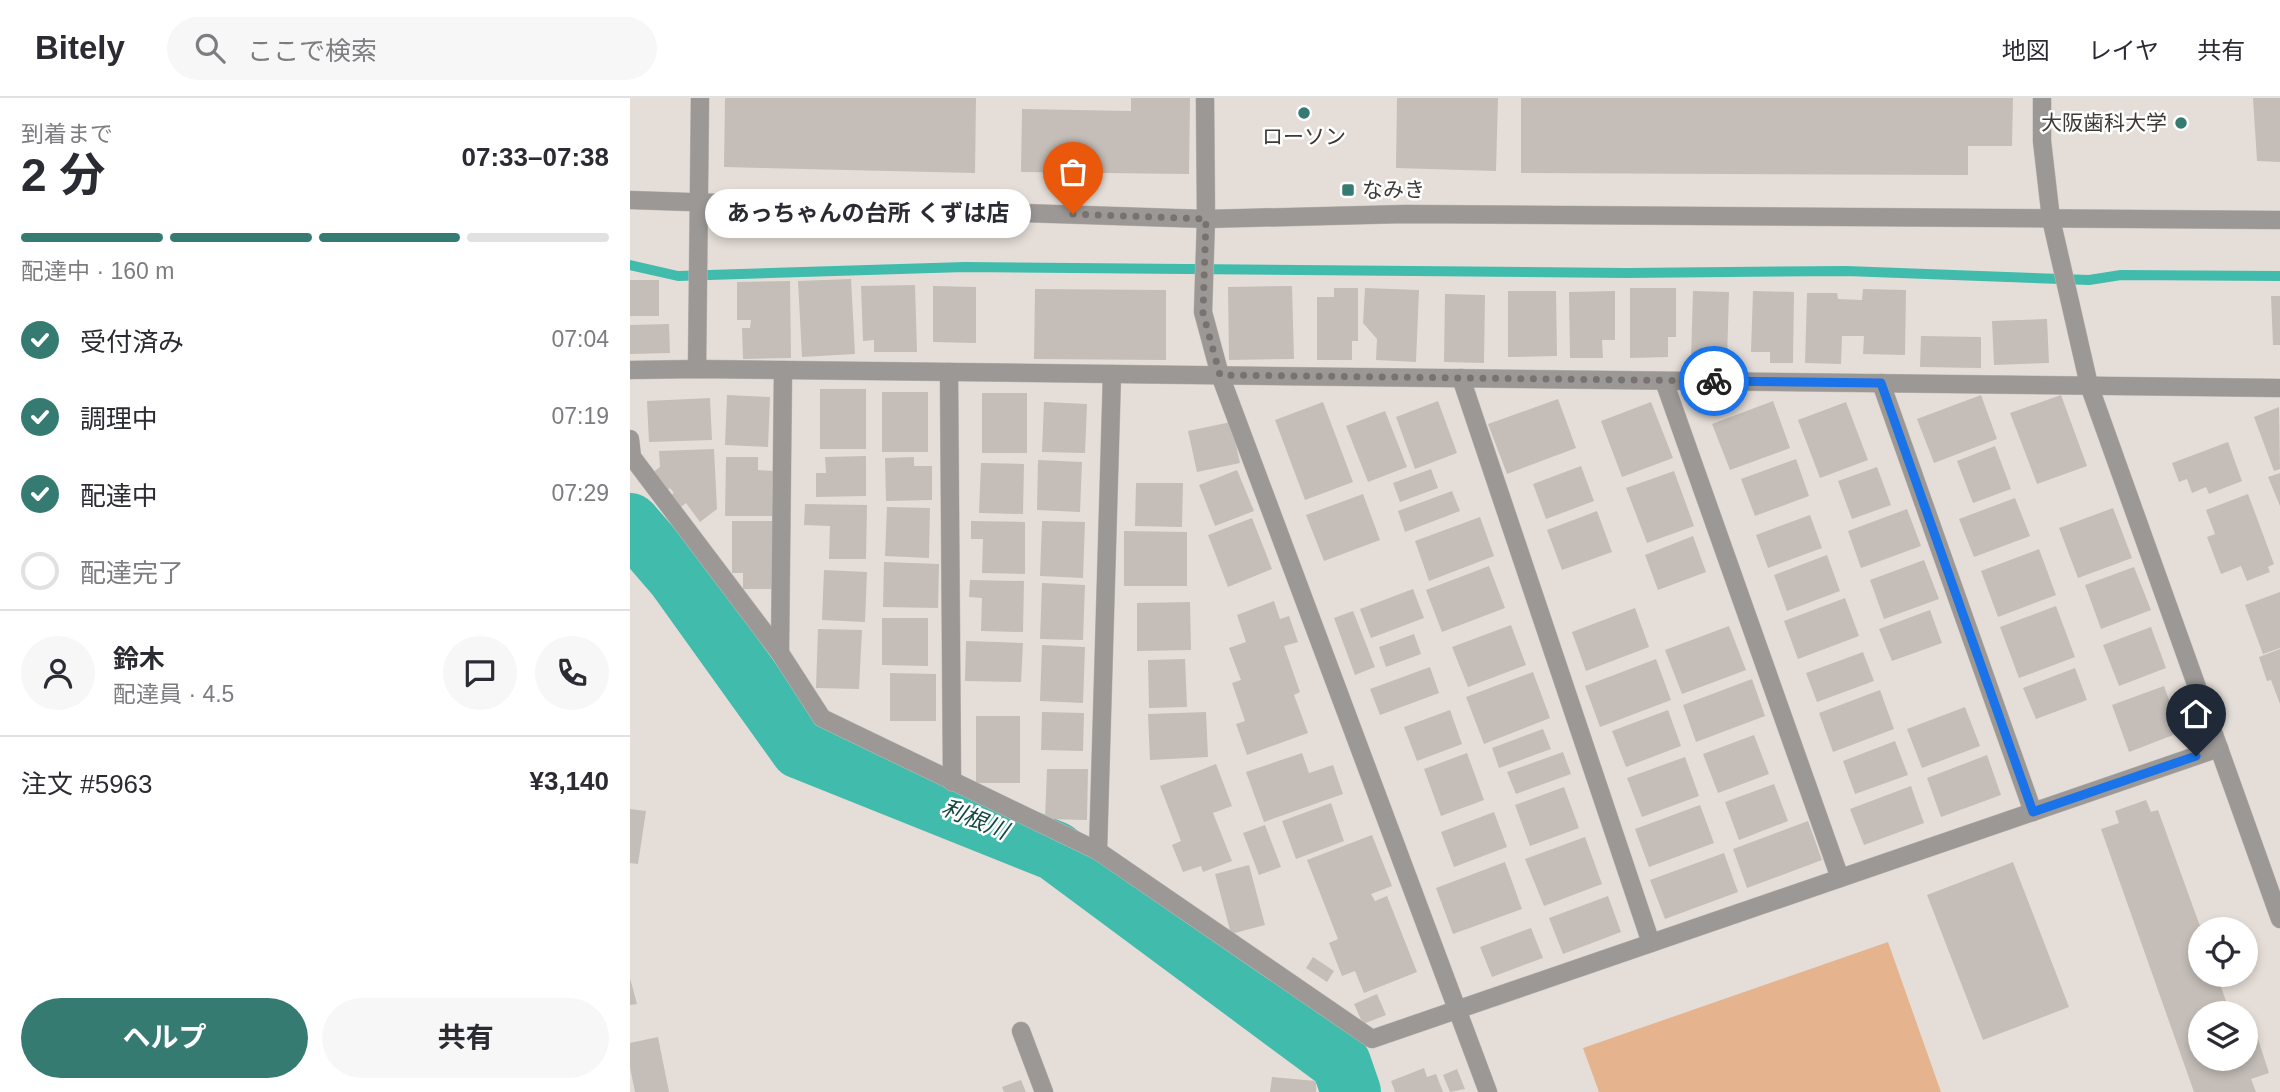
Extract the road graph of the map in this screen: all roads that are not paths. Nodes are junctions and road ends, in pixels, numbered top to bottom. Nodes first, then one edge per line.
1 (700, 98) edge
2 (1205, 98) edge
3 (2042, 98) edge
4 (630, 200) edge
5 (699, 202) junction
6 (1206, 219) junction
7 (2051, 219) junction
8 (2280, 220) edge
9 (697, 369) junction
10 (630, 370) edge
11 (783, 370) junction
12 (949, 372) junction
13 (1112, 374) junction
14 (1220, 375) junction
15 (1461, 378) junction
16 (1664, 381) junction
17 (1881, 383) junction
18 (2089, 386) junction
19 (2280, 388) edge
20 (630, 439) edge
21 (780, 653) junction
22 (2219, 748) junction
23 (952, 782) junction
24 (2033, 812) junction
25 (1098, 851) junction
26 (1840, 878) junction
27 (2280, 919) edge
28 (1651, 943) junction
29 (1458, 1009) junction
30 (1021, 1031) dead end
31 (1044, 1092) edge
32 (1488, 1092) edge

1 - 5 street
2 - 6 street
3 - 7 street
4 - 5 street
5 - 6 street
5 - 9 street
6 - 7 street
6 - 14 street
7 - 8 street
7 - 18 street
9 - 10 street
9 - 11 street
11 - 12 street
11 - 21 street
12 - 13 street
12 - 23 street
13 - 14 street
13 - 25 street
14 - 15 street
14 - 29 street
15 - 16 street
15 - 28 street
16 - 17 street
16 - 26 street
17 - 18 street
17 - 24 street
18 - 19 street
18 - 22 street
20 - 21 street
21 - 23 street
22 - 24 street
22 - 27 street
23 - 25 street
24 - 26 street
25 - 29 street
26 - 28 street
28 - 29 street
29 - 32 street
30 - 31 street

